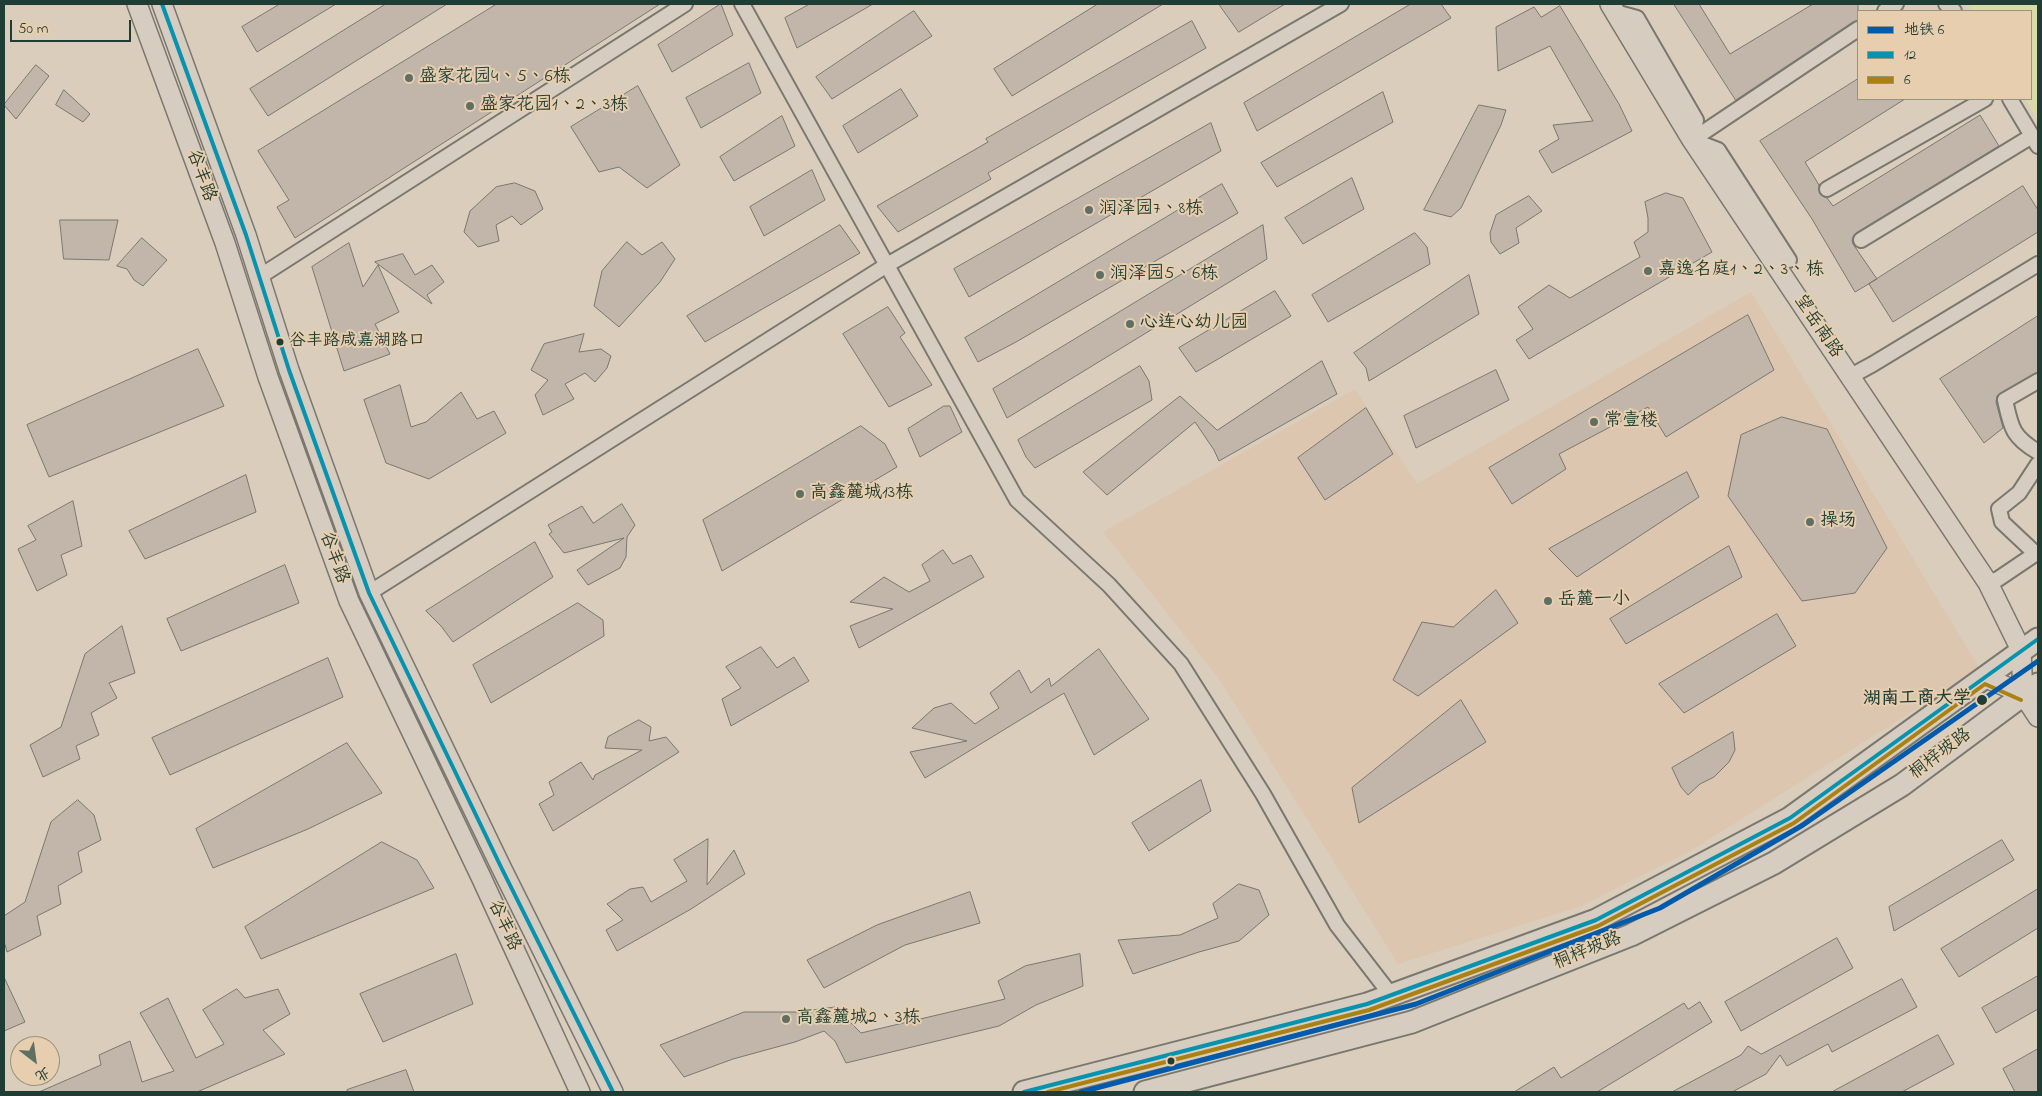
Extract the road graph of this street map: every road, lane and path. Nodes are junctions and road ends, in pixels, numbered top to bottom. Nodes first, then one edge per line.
1 (162, 4) edge
2 (685, 4) edge
3 (742, 4) edge
4 (1341, 4) edge
5 (137, 7) edge
6 (1613, 8) edge
7 (1857, 30) edge
8 (1982, 100) edge
9 (2011, 100) edge
10 (1692, 140) junction
11 (2035, 141) edge
12 (1827, 189) dead end
13 (1861, 240) dead end
14 (1789, 260) dead end
15 (2038, 264) edge
16 (887, 265) junction
17 (259, 277) junction
18 (1850, 376) junction
19 (2038, 381) edge
20 (2038, 452) edge
21 (2038, 464) edge
22 (2037, 553) edge
23 (1988, 583) junction
24 (369, 593) junction
25 (2030, 645) edge
26 (1984, 677) junction
27 (2031, 689) edge
28 (2038, 717) edge
29 (1391, 995) junction
30 (580, 1092) edge
31 (614, 1092) edge
32 (1024, 1092) edge
33 (1145, 1092) edge

1 - 17 street, 谷丰路
2 - 17 street
3 - 16 street
4 - 16 street
5 - 30 street, 谷丰路
6 - 10 street, 望岳南路
7 - 10 street
8 - 12 street
9 - 11 street
10 - 14 street
10 - 18 street, 望岳南路
11 - 13 street
15 - 18 street
16 - 24 street
16 - 29 street
17 - 24 street, 谷丰路
18 - 23 street, 望岳南路
19 - 20 street
21 - 22 street
22 - 23 street
23 - 25 street, 望岳南路
24 - 31 street, 谷丰路
25 - 26 main road, 桐梓坡路
25 - 27 street
26 - 27 street
26 - 29 main road, 桐梓坡路
27 - 28 street
27 - 33 main road, 桐梓坡路
29 - 32 main road, 桐梓坡路

